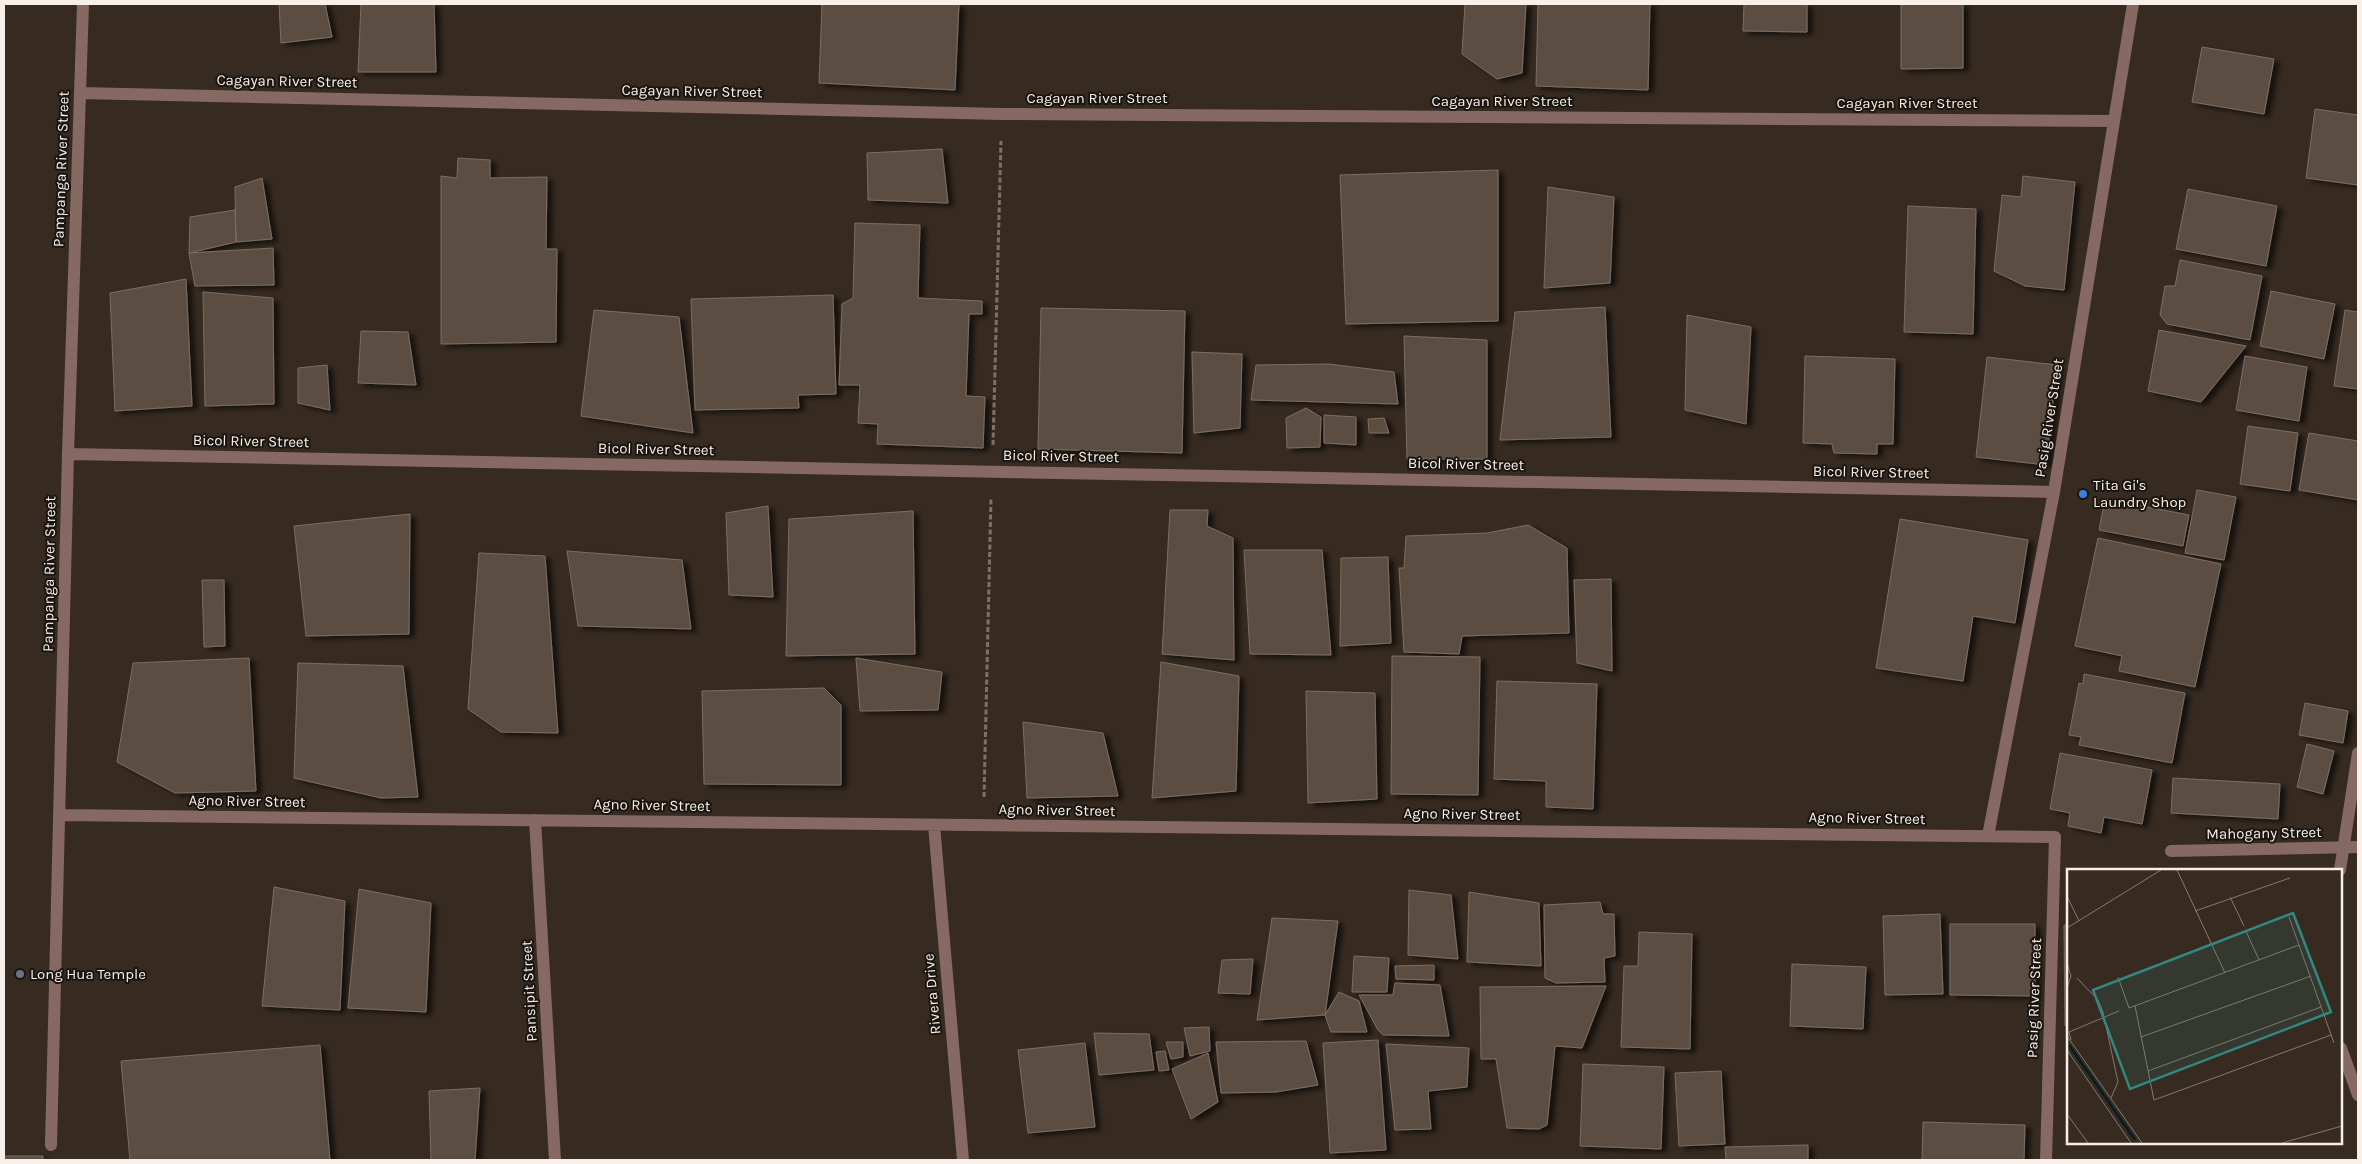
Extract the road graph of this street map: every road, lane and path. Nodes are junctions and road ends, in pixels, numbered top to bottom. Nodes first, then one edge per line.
1 (83, 4) edge
2 (2133, 4) edge
3 (80, 93) junction
4 (2114, 121) junction
5 (68, 454) junction
6 (2054, 492) junction
7 (2358, 753) edge
8 (59, 815) junction
9 (535, 820) junction
10 (934, 825) junction
11 (1988, 836) junction
12 (2055, 837) joint
13 (2342, 847) junction
14 (2358, 847) edge
15 (2171, 851) dead end
16 (2340, 869) edge
17 (2342, 1051) edge
18 (2358, 1095) edge
19 (51, 1145) dead end
20 (555, 1160) edge
21 (963, 1160) edge
22 (2046, 1160) edge

1 - 3 street, Pampanga River Street
2 - 4 street, Pasig River Street
3 - 4 street, Cagayan River Street
3 - 5 street, Pampanga River Street
4 - 6 street, Pasig River Street
5 - 6 street, Bicol River Street
5 - 8 street, Pampanga River Street
6 - 11 street, Pasig River Street
7 - 13 street
8 - 9 street, Agno River Street
8 - 19 street, Pampanga River Street
9 - 10 street, Agno River Street
9 - 20 street, Pansipit Street
10 - 11 street, Agno River Street
10 - 21 street, Rivera Drive
11 - 12 street, Agno River Street
12 - 22 street, Pasig River Street
13 - 14 street, Mahogany Street
13 - 15 street, Mahogany Street
13 - 16 street
17 - 18 street

